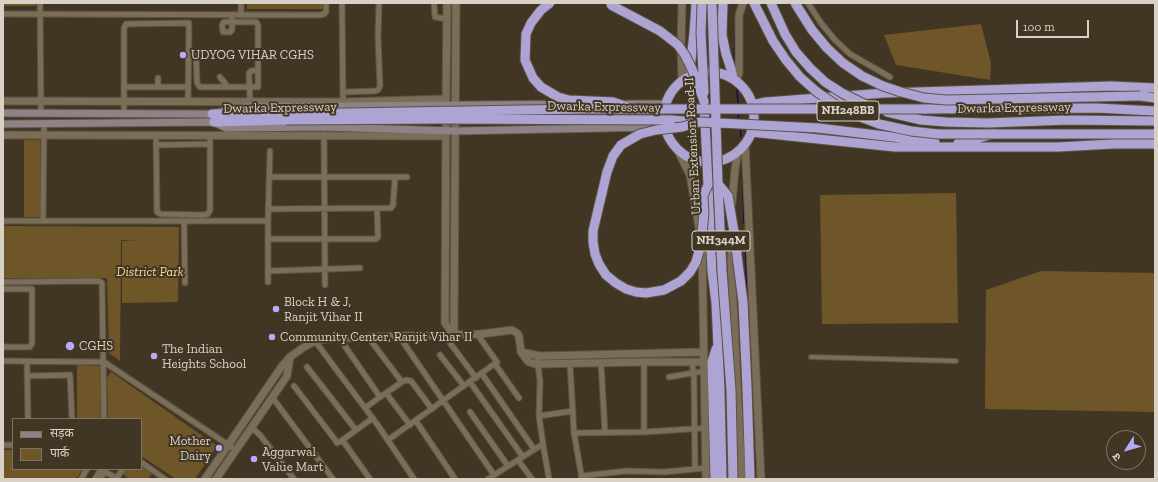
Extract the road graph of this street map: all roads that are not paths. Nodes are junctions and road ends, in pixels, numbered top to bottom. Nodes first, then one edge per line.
1 (40, 3) edge
2 (241, 3) edge
3 (326, 3) edge
4 (342, 3) edge
5 (379, 3) edge
6 (434, 3) edge
7 (446, 3) edge
8 (456, 3) edge
9 (550, 3) edge
10 (607, 3) edge
11 (682, 3) edge
12 (696, 3) edge
13 (702, 3) edge
14 (712, 3) edge
15 (723, 3) edge
16 (743, 3) edge
17 (754, 3) edge
18 (771, 3) edge
19 (795, 3) edge
20 (808, 3) edge
21 (3, 14) edge
22 (40, 15) junction
23 (232, 15) junction
24 (241, 15) junction
25 (446, 19) junction
26 (701, 33) junction
27 (196, 54) dead end
28 (258, 70) junction
29 (220, 77) dead end
30 (890, 77) dead end
31 (158, 78) dead end
32 (685, 78) junction
33 (735, 80) junction
34 (124, 87) junction
35 (158, 87) junction
36 (188, 87) junction
37 (228, 87) junction
38 (249, 88) junction
39 (1155, 88) edge
40 (343, 92) junction
41 (1155, 98) edge
42 (3, 101) edge
43 (41, 101) junction
44 (124, 101) junction
45 (188, 101) junction
46 (704, 101) junction
47 (250, 102) junction
48 (343, 102) junction
49 (446, 102) junction
50 (665, 104) junction
51 (456, 105) junction
52 (752, 105) junction
53 (634, 108) junction
54 (1155, 111) edge
55 (3, 113) edge
56 (41, 113) junction
57 (124, 113) junction
58 (287, 117) junction
59 (213, 118) junction
60 (1155, 121) edge
61 (700, 122) junction
62 (3, 124) edge
63 (44, 124) junction
64 (324, 127) junction
65 (664, 127) junction
66 (455, 131) junction
67 (751, 132) junction
68 (446, 133) junction
69 (44, 134) junction
70 (992, 134) junction
71 (1155, 134) edge
72 (3, 135) edge
73 (156, 135) junction
74 (210, 135) junction
75 (324, 136) junction
76 (210, 144) junction
77 (1155, 144) edge
78 (156, 145) junction
79 (742, 148) junction
80 (677, 149) junction
81 (270, 152) dead end
82 (446, 156) junction
83 (454, 156) junction
84 (269, 177) junction
85 (324, 177) junction
86 (395, 177) junction
87 (407, 177) dead end
88 (718, 184) junction
89 (708, 186) junction
90 (325, 208) junction
91 (377, 208) junction
92 (268, 209) junction
93 (268, 220) junction
94 (3, 221) edge
95 (43, 221) junction
96 (184, 221) junction
97 (325, 238) junction
98 (268, 240) junction
99 (360, 268) dead end
100 (325, 269) junction
101 (268, 271) junction
102 (3, 282) edge
103 (268, 282) dead end
104 (185, 283) dead end
105 (325, 284) dead end
106 (3, 289) edge
107 (477, 334) junction
108 (454, 335) junction
109 (398, 336) junction
110 (368, 337) junction
111 (340, 339) junction
112 (315, 341) junction
113 (450, 343) dead end
114 (718, 345) junction
115 (3, 346) edge
116 (521, 352) junction
117 (704, 352) junction
118 (440, 355) dead end
119 (537, 356) junction
120 (290, 357) junction
121 (812, 357) dead end
122 (956, 360) dead end
123 (3, 361) edge
124 (27, 361) junction
125 (104, 362) junction
126 (644, 362) junction
127 (692, 362) junction
128 (704, 362) junction
129 (601, 363) junction
130 (495, 364) junction
131 (539, 364) junction
132 (570, 364) junction
133 (307, 368) dead end
134 (705, 371) junction
135 (694, 373) junction
136 (482, 374) junction
137 (27, 376) junction
138 (669, 377) dead end
139 (476, 378) junction
140 (402, 382) junction
141 (470, 382) junction
142 (294, 386) dead end
143 (464, 386) junction
144 (386, 393) junction
145 (272, 397) junction
146 (380, 397) junction
147 (519, 398) dead end
148 (443, 401) junction
149 (365, 408) junction
150 (432, 409) junction
151 (573, 411) junction
152 (470, 412) dead end
153 (539, 416) junction
154 (28, 418) edge
155 (72, 418) edge
156 (104, 418) edge
157 (373, 418) junction
158 (416, 421) junction
159 (410, 425) junction
160 (252, 428) junction
161 (705, 428) junction
162 (695, 429) junction
163 (356, 430) junction
164 (644, 432) junction
165 (574, 433) junction
166 (605, 433) junction
167 (388, 440) junction
168 (341, 441) junction
169 (543, 444) junction
170 (227, 445) junction
171 (534, 449) junction
172 (236, 450) junction
173 (520, 458) junction
174 (142, 463) edge
175 (508, 466) junction
176 (695, 468) junction
177 (706, 468) junction
178 (86, 470) edge
179 (100, 470) edge
180 (122, 470) edge
181 (494, 475) junction
182 (582, 478) edge
183 (81, 479) edge
184 (95, 479) edge
185 (99, 479) edge
186 (116, 479) edge
187 (165, 479) edge
188 (205, 479) edge
189 (216, 479) edge
190 (294, 479) edge
191 (333, 479) edge
192 (370, 479) edge
193 (414, 479) edge
194 (455, 479) edge
195 (488, 479) edge
196 (532, 479) edge
197 (549, 479) edge
198 (706, 479) edge
199 (715, 479) edge
200 (722, 479) edge
201 (733, 479) edge
202 (742, 479) edge
203 (750, 479) edge
204 (761, 479) edge

1 - 22 street
2 - 24 street
3 - 24 street
4 - 40 street
5 - 40 street
6 - 25 street
7 - 25 street
8 - 51 street
9 - 53 highway, bridge
10 - 46 highway, bridge
11 - 32 street
12 - 26 highway
12 - 32 highway
13 - 26 highway, Urban Extension Road-II / NH344M, bridge
14 - 88 highway, Urban Extension Road-II / NH344M, bridge
15 - 33 highway
16 - 33 street
17 - 70 highway, Dwarka Expressway / NH248BB, bridge
18 - 60 highway, Dwarka Expressway / NH248BB, bridge
19 - 41 highway, bridge
20 - 30 street
21 - 22 street
22 - 23 street
22 - 43 street
23 - 24 street
23 - 28 street
25 - 49 street
26 - 46 highway, Urban Extension Road-II / NH344M, bridge
27 - 37 street
28 - 38 street
28 - 38 street
29 - 37 street
31 - 35 street
32 - 33 highway
32 - 50 highway
33 - 52 highway
34 - 35 street
34 - 36 street
34 - 44 street
35 - 36 street
36 - 45 street
37 - 38 street
38 - 47 street
39 - 52 highway
40 - 48 street
42 - 43 street
43 - 44 street
43 - 56 street
44 - 45 street
44 - 57 street
45 - 47 street
46 - 89 highway, Urban Extension Road-II / NH344M, bridge
47 - 48 street
48 - 49 street
49 - 51 main road
49 - 59 main road
49 - 68 street
50 - 51 main road
50 - 65 highway
51 - 66 street
52 - 67 highway
53 - 54 highway, Dwarka Expressway, bridge
53 - 58 highway, Dwarka Expressway, bridge
55 - 56 main road
56 - 57 main road
57 - 59 main road
58 - 59 highway, Dwarka Expressway
58 - 61 highway, Dwarka Expressway, bridge
59 - 63 main road
59 - 64 main road
61 - 70 highway, Dwarka Expressway, bridge
61 - 89 highway, bridge
62 - 63 main road
63 - 69 street
64 - 68 main road
64 - 75 street
65 - 66 main road
65 - 80 highway
66 - 68 main road
66 - 83 street
67 - 77 highway
67 - 79 highway
68 - 75 street
68 - 82 street
69 - 72 street
69 - 73 street
69 - 95 street
70 - 71 highway, Dwarka Expressway / NH248BB
73 - 74 street
73 - 78 street
74 - 75 street
74 - 76 street
75 - 85 street
76 - 78 street
76 - 78 street
79 - 80 highway
79 - 202 street
79 - 204 street
80 - 117 street
81 - 84 street
82 - 83 street
82 - 108 street
83 - 108 street
84 - 85 street
84 - 92 street
85 - 86 street
85 - 90 street
86 - 87 street
86 - 91 street
88 - 201 highway, Urban Extension Road-II / NH344M, bridge
88 - 203 highway, bridge
89 - 114 highway, Urban Extension Road-II / NH344M
90 - 91 street
90 - 92 street
90 - 97 street
91 - 97 street
92 - 93 street
93 - 96 street
93 - 98 street
94 - 95 street
95 - 96 street
96 - 104 street
97 - 98 street
97 - 100 street
98 - 101 street
99 - 100 street
100 - 101 street
100 - 105 street
101 - 103 street
102 - 125 street
106 - 115 street
107 - 108 street
107 - 116 street
107 - 130 street
108 - 109 street
109 - 110 street
109 - 148 street
110 - 111 street
110 - 140 street
111 - 112 street
111 - 146 street
112 - 120 street
112 - 149 street
113 - 139 street
114 - 199 highway
114 - 200 highway, Urban Extension Road-II / NH344M
116 - 119 street
116 - 131 street
117 - 119 street
117 - 128 street
118 - 143 street
119 - 131 street
120 - 145 street
120 - 170 street
121 - 122 street
123 - 124 street
124 - 125 street
124 - 137 street
125 - 156 street
125 - 170 street
126 - 127 street
126 - 129 street
126 - 164 street
127 - 128 street
127 - 135 street
128 - 134 street
129 - 132 street
129 - 166 street
130 - 136 street
130 - 147 street
131 - 132 street
131 - 153 street
132 - 151 street
133 - 163 street
134 - 135 street
134 - 161 street
135 - 138 street
135 - 162 street
136 - 139 street
136 - 171 street
137 - 154 street
137 - 155 street
139 - 141 street
140 - 144 street
140 - 150 street
141 - 143 street
141 - 173 street
142 - 168 street
143 - 148 street
144 - 146 street
144 - 159 street
145 - 160 street
145 - 191 street
146 - 149 street
148 - 150 street
148 - 181 street
149 - 157 street
150 - 158 street
151 - 153 street
151 - 165 street
152 - 175 street
153 - 169 street
157 - 163 street
157 - 167 street
158 - 159 street
158 - 194 street
159 - 167 street
160 - 172 street
160 - 190 street
161 - 162 street
161 - 177 street
162 - 164 street
162 - 176 street
163 - 168 street
164 - 166 street
165 - 166 street
165 - 182 street
167 - 193 street
168 - 192 street
169 - 171 street
169 - 197 street
170 - 172 street
170 - 188 street
171 - 173 street
172 - 189 street
173 - 175 street
173 - 196 street
174 - 187 street
175 - 181 street
176 - 177 street
176 - 182 street
177 - 198 street
178 - 183 street
179 - 184 street
180 - 186 street
181 - 195 street
185 - 186 street

